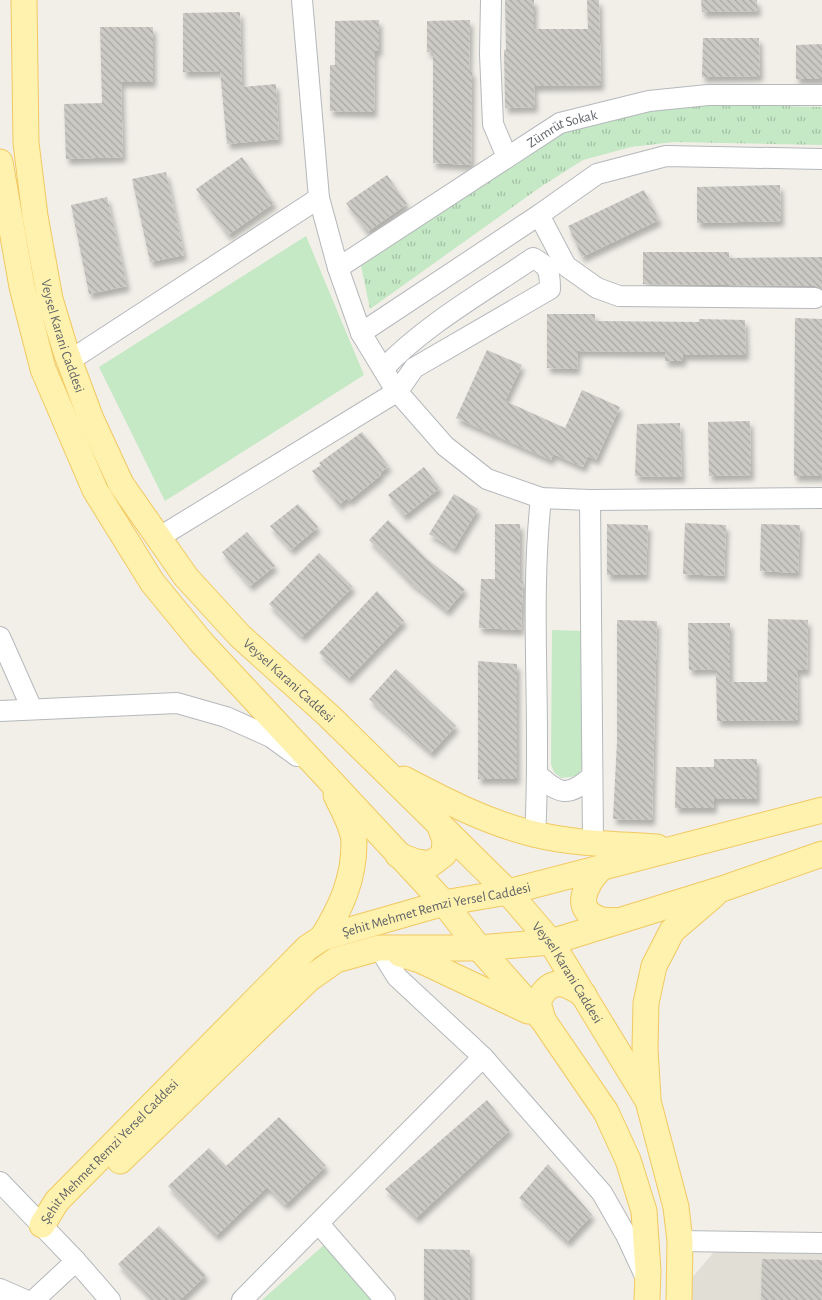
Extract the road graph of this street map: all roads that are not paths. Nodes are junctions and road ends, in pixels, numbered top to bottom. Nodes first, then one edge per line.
1 (24, 0) edge
2 (302, 0) edge
3 (491, 0) edge
4 (822, 95) edge
5 (507, 157) junction
6 (822, 159) edge
7 (0, 162) edge
8 (319, 198) junction
9 (539, 215) junction
10 (5, 217) edge
11 (338, 268) junction
12 (814, 298) dead end
13 (361, 333) junction
14 (69, 361) junction
15 (383, 369) junction
16 (398, 391) junction
17 (541, 498) junction
18 (822, 498) edge
19 (590, 500) junction
20 (158, 538) junction
21 (0, 637) edge
22 (32, 709) junction
23 (0, 711) edge
24 (382, 768) junction
25 (326, 775) junction
26 (538, 775) junction
27 (591, 777) junction
28 (822, 810) edge
29 (440, 824) junction
30 (535, 834) junction
31 (592, 843) junction
32 (677, 848) junction
33 (822, 854) edge
34 (398, 855) junction
35 (599, 870) junction
36 (722, 889) junction
37 (508, 892) junction
38 (444, 904) junction
39 (619, 921) junction
40 (322, 938) junction
41 (551, 942) junction
42 (379, 948) junction
43 (479, 948) junction
44 (584, 995) junction
45 (543, 1020) junction
46 (483, 1057) junction
47 (648, 1101) junction
48 (0, 1182) edge
49 (319, 1224) junction
50 (42, 1225) junction
51 (680, 1241) junction
52 (822, 1243) edge
53 (76, 1261) junction
54 (0, 1289) edge
55 (647, 1291) edge
56 (25, 1300) edge
57 (34, 1300) edge
58 (110, 1300) edge
59 (242, 1300) edge
60 (385, 1300) edge
61 (679, 1300) edge

1 - 14 main road, Veysel Karani Caddesi
2 - 8 street
3 - 5 street
4 - 5 street, Zümrüt Sokak
5 - 11 street, Zümrüt Sokak
6 - 9 street
7 - 10 main road, Veysel Karani Caddesi
8 - 11 street
8 - 14 street
9 - 12 street
9 - 13 street
10 - 25 main road, Veysel Karani Caddesi
11 - 13 street
13 - 15 street
14 - 20 main road, Veysel Karani Caddesi
15 - 16 street
15 - 16 street
16 - 17 street
16 - 20 street
17 - 19 street
17 - 26 street
18 - 19 street
19 - 27 street
20 - 24 main road, Veysel Karani Caddesi
21 - 22 street
22 - 23 street
22 - 25 street
24 - 29 main road, Veysel Karani Caddesi
24 - 30 main road
25 - 34 main road, Veysel Karani Caddesi
25 - 40 main road
26 - 27 street
26 - 30 street
27 - 31 street
28 - 32 main road, Şehit Mehmet Remzi Yersel Caddesi
29 - 34 main road
29 - 37 main road, Veysel Karani Caddesi
30 - 31 main road
31 - 32 main road
32 - 35 main road, Şehit Mehmet Remzi Yersel Caddesi
33 - 36 main road, Şehit Mehmet Remzi Yersel Caddesi
34 - 38 main road, Veysel Karani Caddesi
35 - 37 main road, Şehit Mehmet Remzi Yersel Caddesi
35 - 39 main road
36 - 39 main road, Şehit Mehmet Remzi Yersel Caddesi
36 - 47 main road
37 - 38 main road, Şehit Mehmet Remzi Yersel Caddesi
37 - 41 main road, Veysel Karani Caddesi
38 - 40 main road, Şehit Mehmet Remzi Yersel Caddesi
38 - 43 main road, Veysel Karani Caddesi
39 - 41 main road, Şehit Mehmet Remzi Yersel Caddesi
40 - 50 main road, Şehit Mehmet Remzi Yersel Caddesi
41 - 43 main road, Şehit Mehmet Remzi Yersel Caddesi
41 - 44 main road, Veysel Karani Caddesi
42 - 43 main road, Şehit Mehmet Remzi Yersel Caddesi
42 - 45 main road
42 - 46 street
42 - 50 main road, Şehit Mehmet Remzi Yersel Caddesi
43 - 45 main road, Veysel Karani Caddesi
44 - 45 main road
44 - 47 main road, Veysel Karani Caddesi
45 - 55 main road, Veysel Karani Caddesi
46 - 49 street
46 - 55 street
47 - 51 main road, Veysel Karani Caddesi
48 - 50 street
49 - 59 street
49 - 60 street
50 - 53 street
51 - 52 street
51 - 61 main road, Veysel Karani Caddesi
53 - 57 street
53 - 58 street
54 - 56 street

